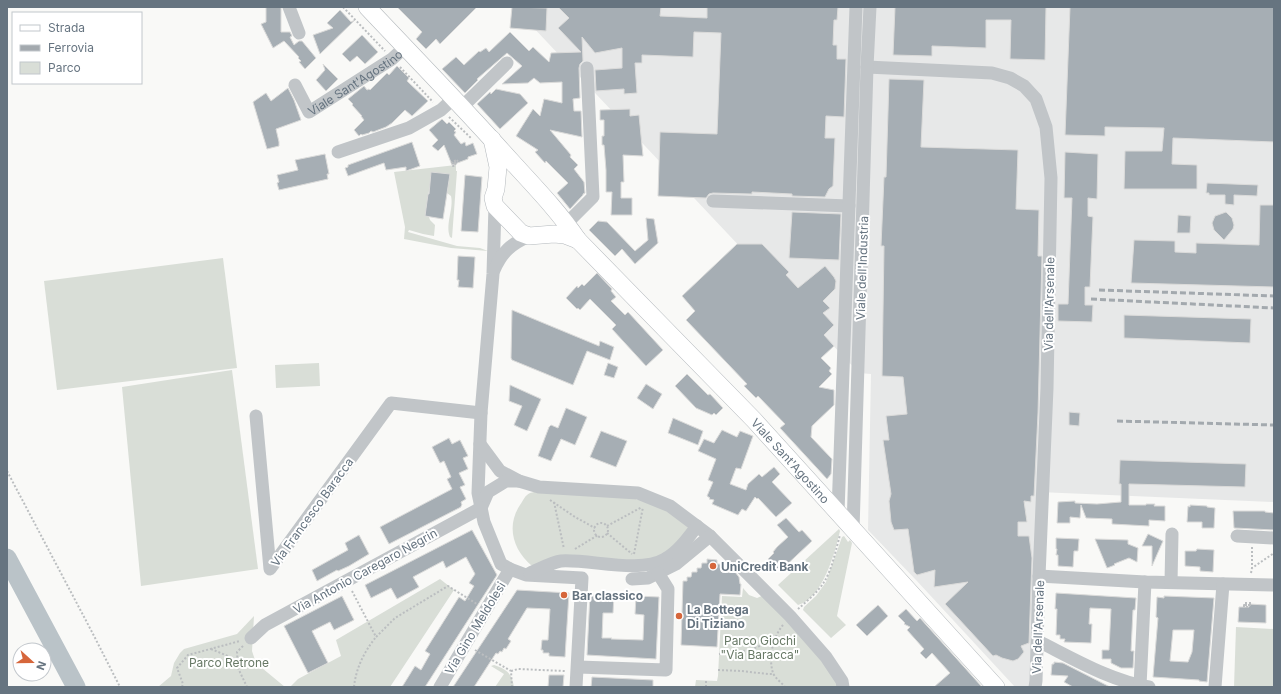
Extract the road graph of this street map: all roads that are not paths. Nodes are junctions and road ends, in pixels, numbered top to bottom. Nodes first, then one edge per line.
1 (289, 7) edge
2 (367, 7) edge
3 (856, 7) edge
4 (870, 7) edge
5 (299, 33) dead end
6 (405, 47) junction
7 (507, 63) dead end
8 (868, 67) junction
9 (587, 68) dead end
10 (295, 85) dead end
11 (457, 103) junction
12 (492, 139) junction
13 (338, 152) dead end
14 (526, 177) junction
15 (496, 189) junction
16 (713, 201) dead end
17 (550, 203) junction
18 (495, 206) junction
19 (849, 206) junction
20 (567, 223) junction
21 (534, 235) junction
22 (578, 240) junction
23 (492, 274) junction
24 (481, 414) junction
25 (256, 416) dead end
26 (480, 444) junction
27 (519, 481) junction
28 (481, 508) junction
29 (845, 521) junction
30 (697, 526) junction
31 (1172, 534) dead end
32 (710, 536) junction
33 (1237, 536) dead end
34 (1274, 538) edge
35 (510, 569) junction
36 (658, 573) junction
37 (526, 575) junction
38 (1039, 576) junction
39 (632, 579) dead end
40 (1145, 582) junction
41 (1171, 582) junction
42 (1223, 584) junction
43 (1274, 585) edge
44 (251, 638) road end
45 (1038, 641) junction
46 (578, 669) junction
47 (844, 685) edge
48 (1144, 686) edge
49 (440, 687) edge
50 (576, 687) edge
51 (996, 687) edge
52 (1035, 687) edge
53 (1215, 687) edge

1 - 5 street
2 - 6 main road, Viale Sant'Agostino
3 - 19 street, Viale dell'Industria
4 - 8 street, Viale dell'Industria
6 - 10 street, Viale Sant'Agostino
6 - 11 main road, Viale Sant'Agostino
7 - 11 street
8 - 29 street, Viale dell'Industria
8 - 38 street, Via dell'Arsenale
9 - 20 street
11 - 12 main road, Viale Sant'Agostino
11 - 13 street
12 - 14 main road, Viale Sant'Agostino
12 - 15 main road
14 - 15 main road
14 - 17 main road, Viale Sant'Agostino
15 - 18 main road
16 - 19 street
17 - 20 main road, Viale Sant'Agostino
17 - 21 main road
18 - 21 main road
18 - 23 street
19 - 29 street, Viale dell'Industria
20 - 22 main road, Viale Sant'Agostino
21 - 22 main road, Viale Sant'Agostino
21 - 23 street
22 - 29 main road, Viale Sant'Agostino
23 - 24 street
24 - 25 street, Via Francesco Baracca
24 - 26 street
26 - 27 street
26 - 28 street
27 - 28 street
27 - 30 street
28 - 35 street
28 - 44 street, Via Antonio Caregaro Negrin
29 - 51 main road, Viale Sant'Agostino
30 - 32 street
30 - 37 street
31 - 41 street
32 - 36 street
32 - 47 street
33 - 34 street
35 - 37 street
35 - 49 street, Via Gino Meldolesi
36 - 39 street
36 - 46 street
37 - 46 street
38 - 40 street
38 - 45 street, Via dell'Arsenale
40 - 41 street
40 - 48 street
41 - 42 street
42 - 43 street
42 - 53 street
45 - 48 street
45 - 52 street, Via dell'Arsenale
46 - 50 street

